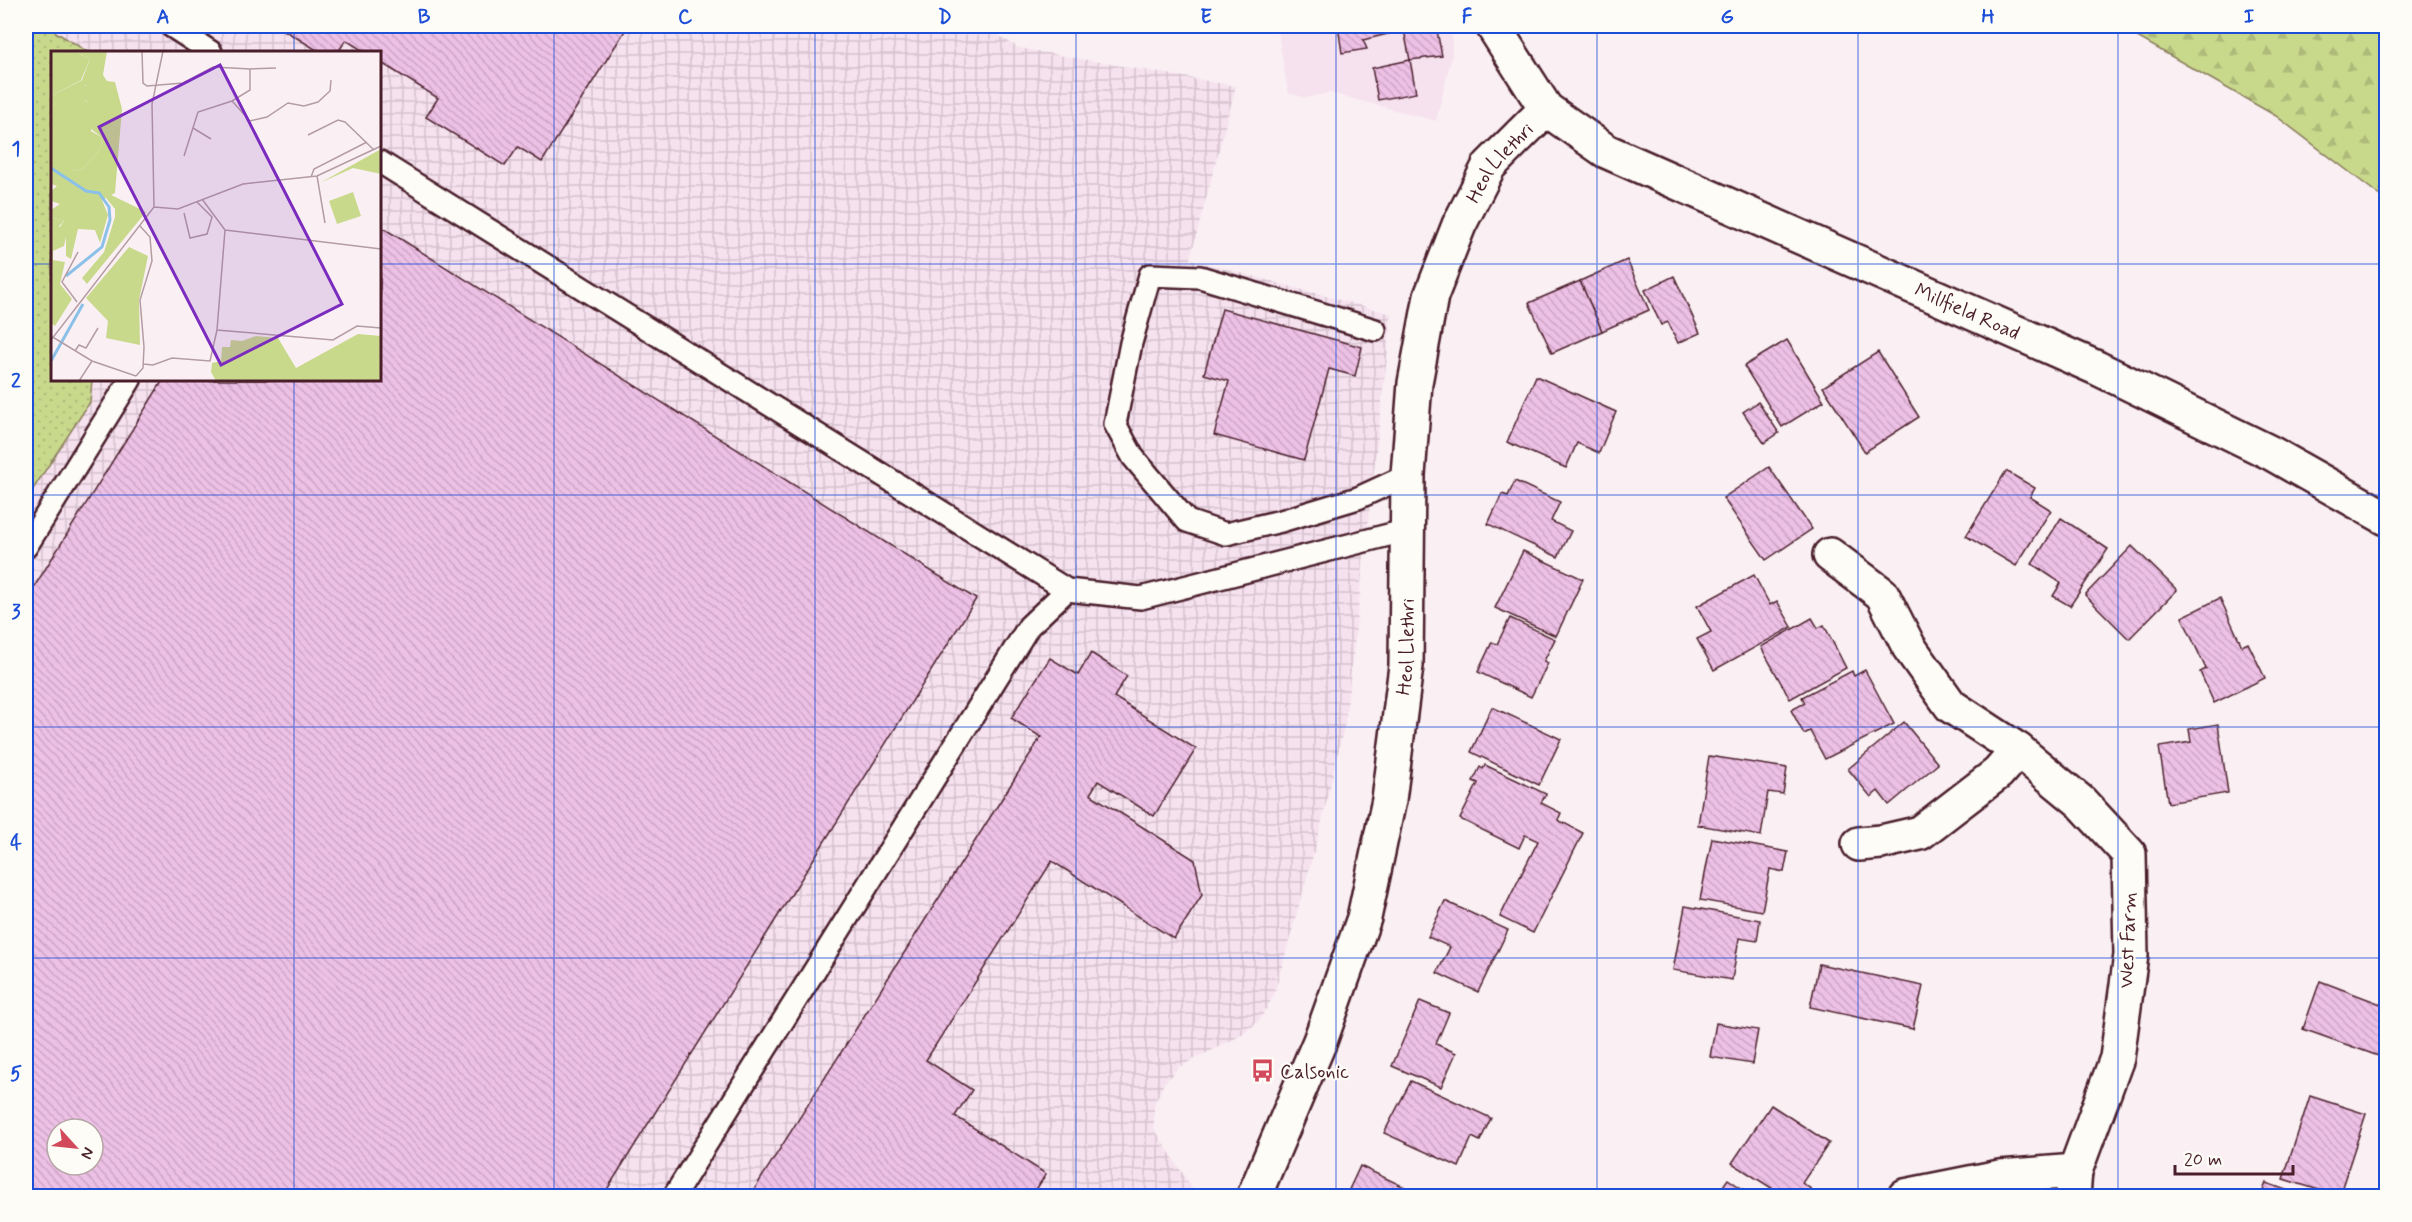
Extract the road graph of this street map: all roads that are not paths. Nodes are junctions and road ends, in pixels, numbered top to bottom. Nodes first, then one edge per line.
1 (171, 26) edge
2 (1492, 26) edge
3 (209, 51) edge
4 (1546, 109) junction
5 (381, 163) edge
6 (1375, 330) dead end
7 (129, 381) edge
8 (1408, 475) junction
9 (2386, 518) edge
10 (1408, 530) junction
11 (26, 547) edge
12 (1830, 555) dead end
13 (1066, 590) junction
14 (2018, 750) junction
15 (1859, 843) dead end
16 (2074, 1184) edge
17 (674, 1197) edge
18 (1254, 1197) edge
19 (1905, 1197) edge

1 - 3 lane
2 - 4 main road
4 - 8 main road, Heol Llethri
4 - 9 main road, Millfield Road
5 - 13 lane
6 - 8 lane
7 - 11 lane
8 - 10 main road, Heol Llethri
10 - 13 lane
10 - 18 main road, Heol Llethri
12 - 14 main road, West Farm
13 - 17 lane
14 - 15 main road
14 - 16 main road, West Farm
16 - 19 main road

